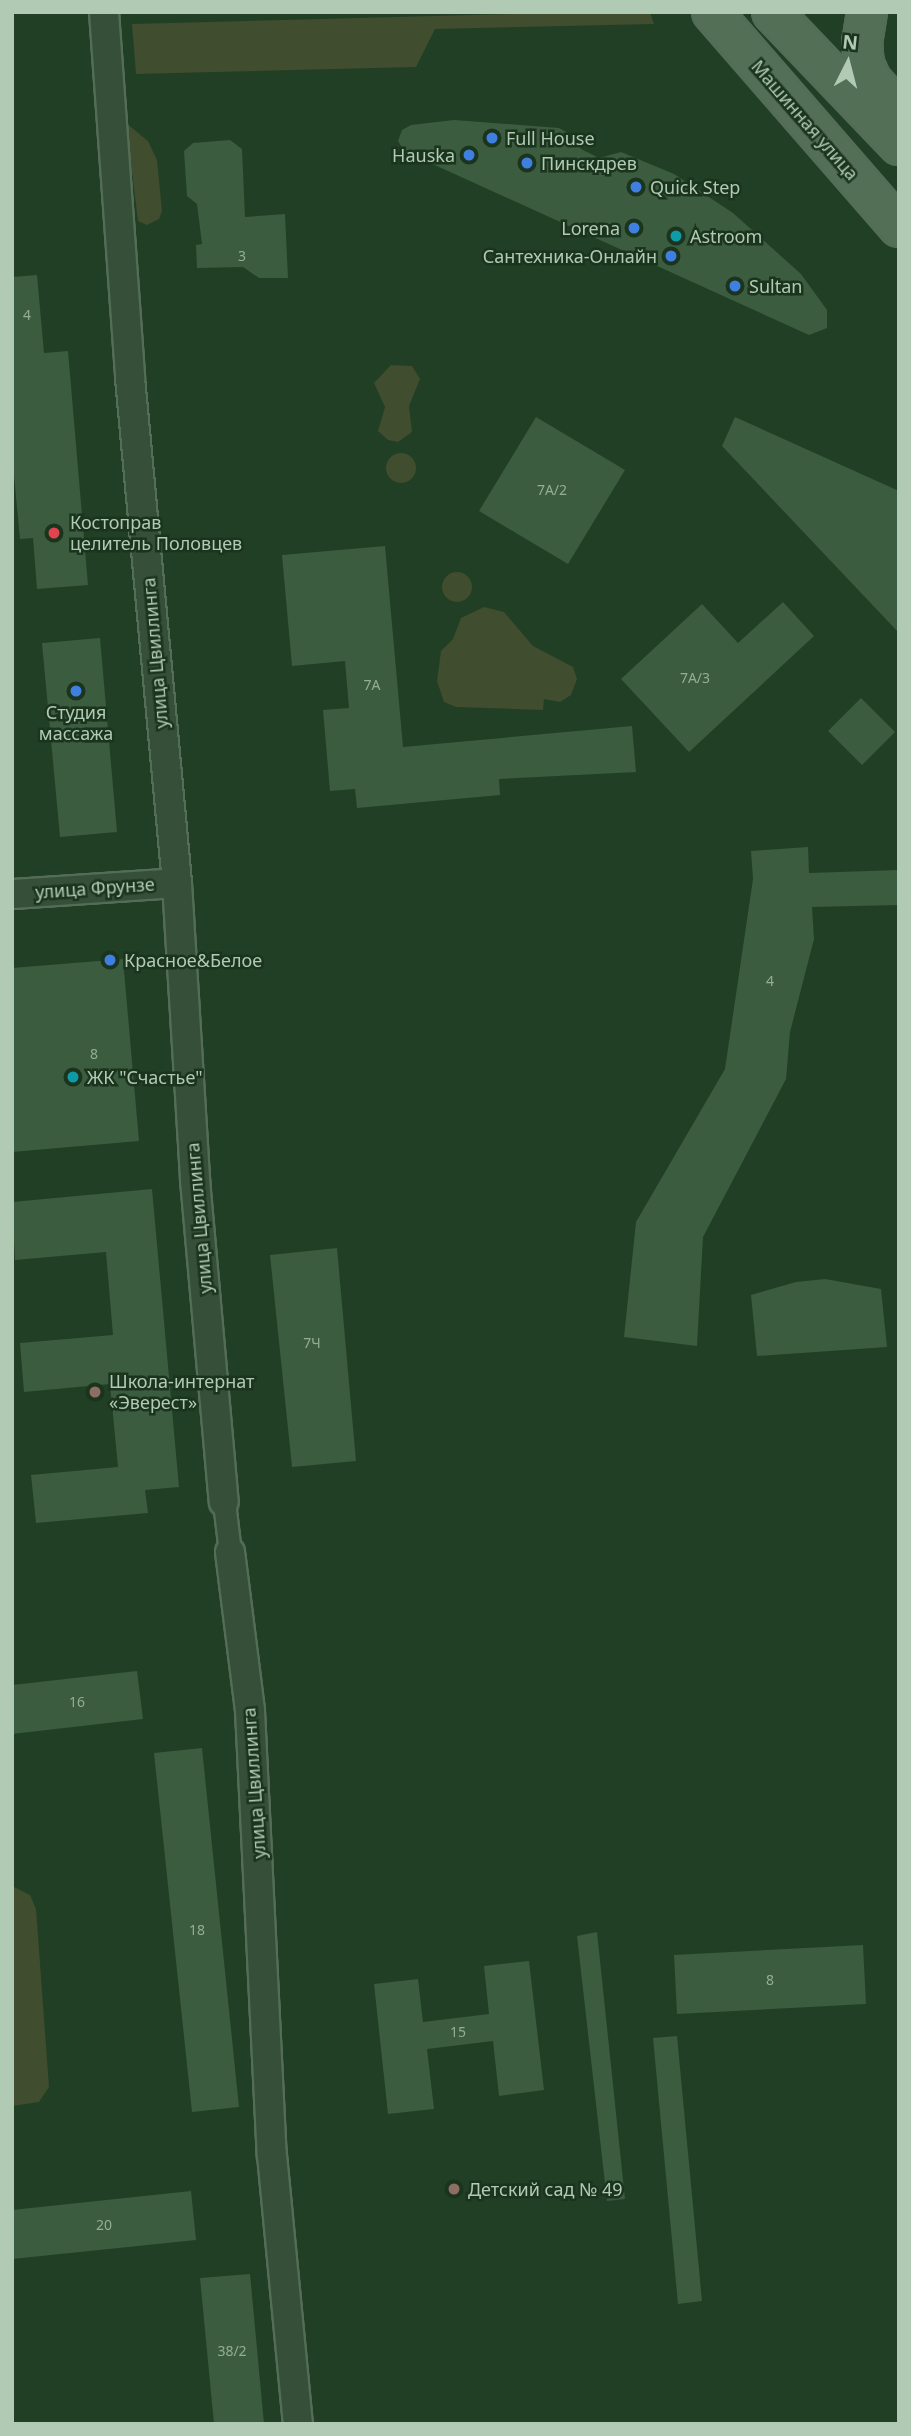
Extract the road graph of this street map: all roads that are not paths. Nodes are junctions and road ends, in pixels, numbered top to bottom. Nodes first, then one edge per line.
1 (104, 12) edge
2 (712, 12) edge
3 (772, 12) edge
4 (867, 12) edge
5 (899, 111) edge
6 (899, 145) edge
7 (899, 227) edge
8 (177, 883) junction
9 (12, 894) edge
10 (224, 1502) joint
11 (230, 1552) joint
12 (298, 2424) edge

1 - 8 street, улица Цвиллинга
2 - 7 main road, Машинная улица
3 - 6 main road
4 - 5 main road
8 - 9 street, улица Фрунзе
8 - 10 street, улица Цвиллинга
10 - 11 street, улица Цвиллинга
11 - 12 street, улица Цвиллинга

